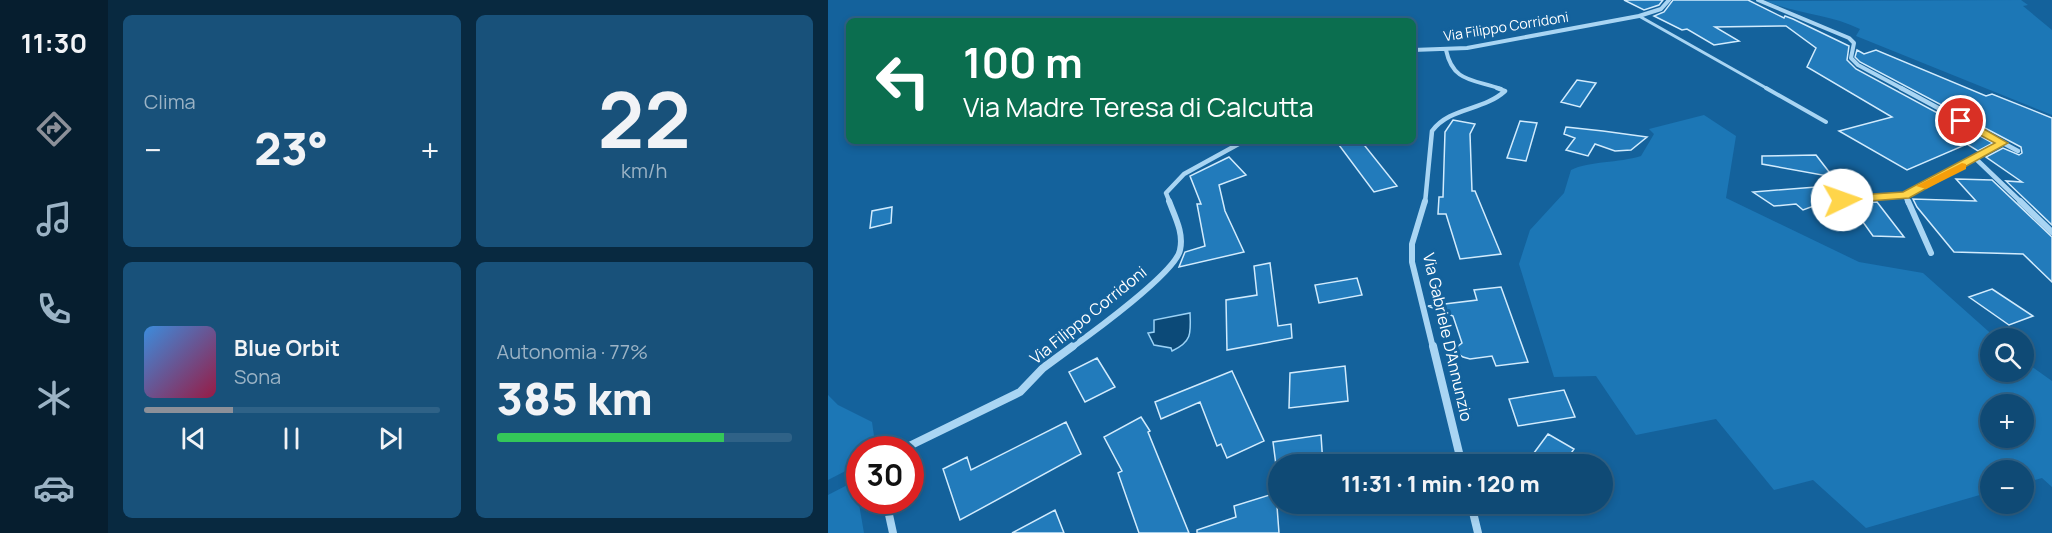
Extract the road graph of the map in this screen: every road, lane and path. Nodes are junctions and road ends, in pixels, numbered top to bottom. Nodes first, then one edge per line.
1 (1669, 0) edge
2 (1758, 0) edge
3 (1639, 16) junction
4 (1416, 50) edge
5 (1446, 50) junction
6 (1826, 122) dead end
7 (2003, 143) junction
8 (1239, 144) edge
9 (2018, 151) dead end
10 (1976, 159) junction
11 (1905, 195) junction
12 (1842, 200) dead end
13 (2052, 232) edge
14 (1931, 253) dead end
15 (924, 439) edge
16 (1459, 454) edge
17 (889, 514) edge
18 (1474, 514) edge
19 (893, 533) edge
20 (1478, 533) edge

1 - 3 street, Via Filippo Corridoni
2 - 7 street
3 - 5 street, Via Filippo Corridoni
3 - 6 lane
4 - 5 street, Via Filippo Corridoni
5 - 16 street, Via Gabriele D'Annunzio
7 - 9 street
7 - 10 street
8 - 15 street, Via Filippo Corridoni
10 - 11 street
10 - 13 street
11 - 12 street
11 - 14 street
17 - 19 street
18 - 20 street

